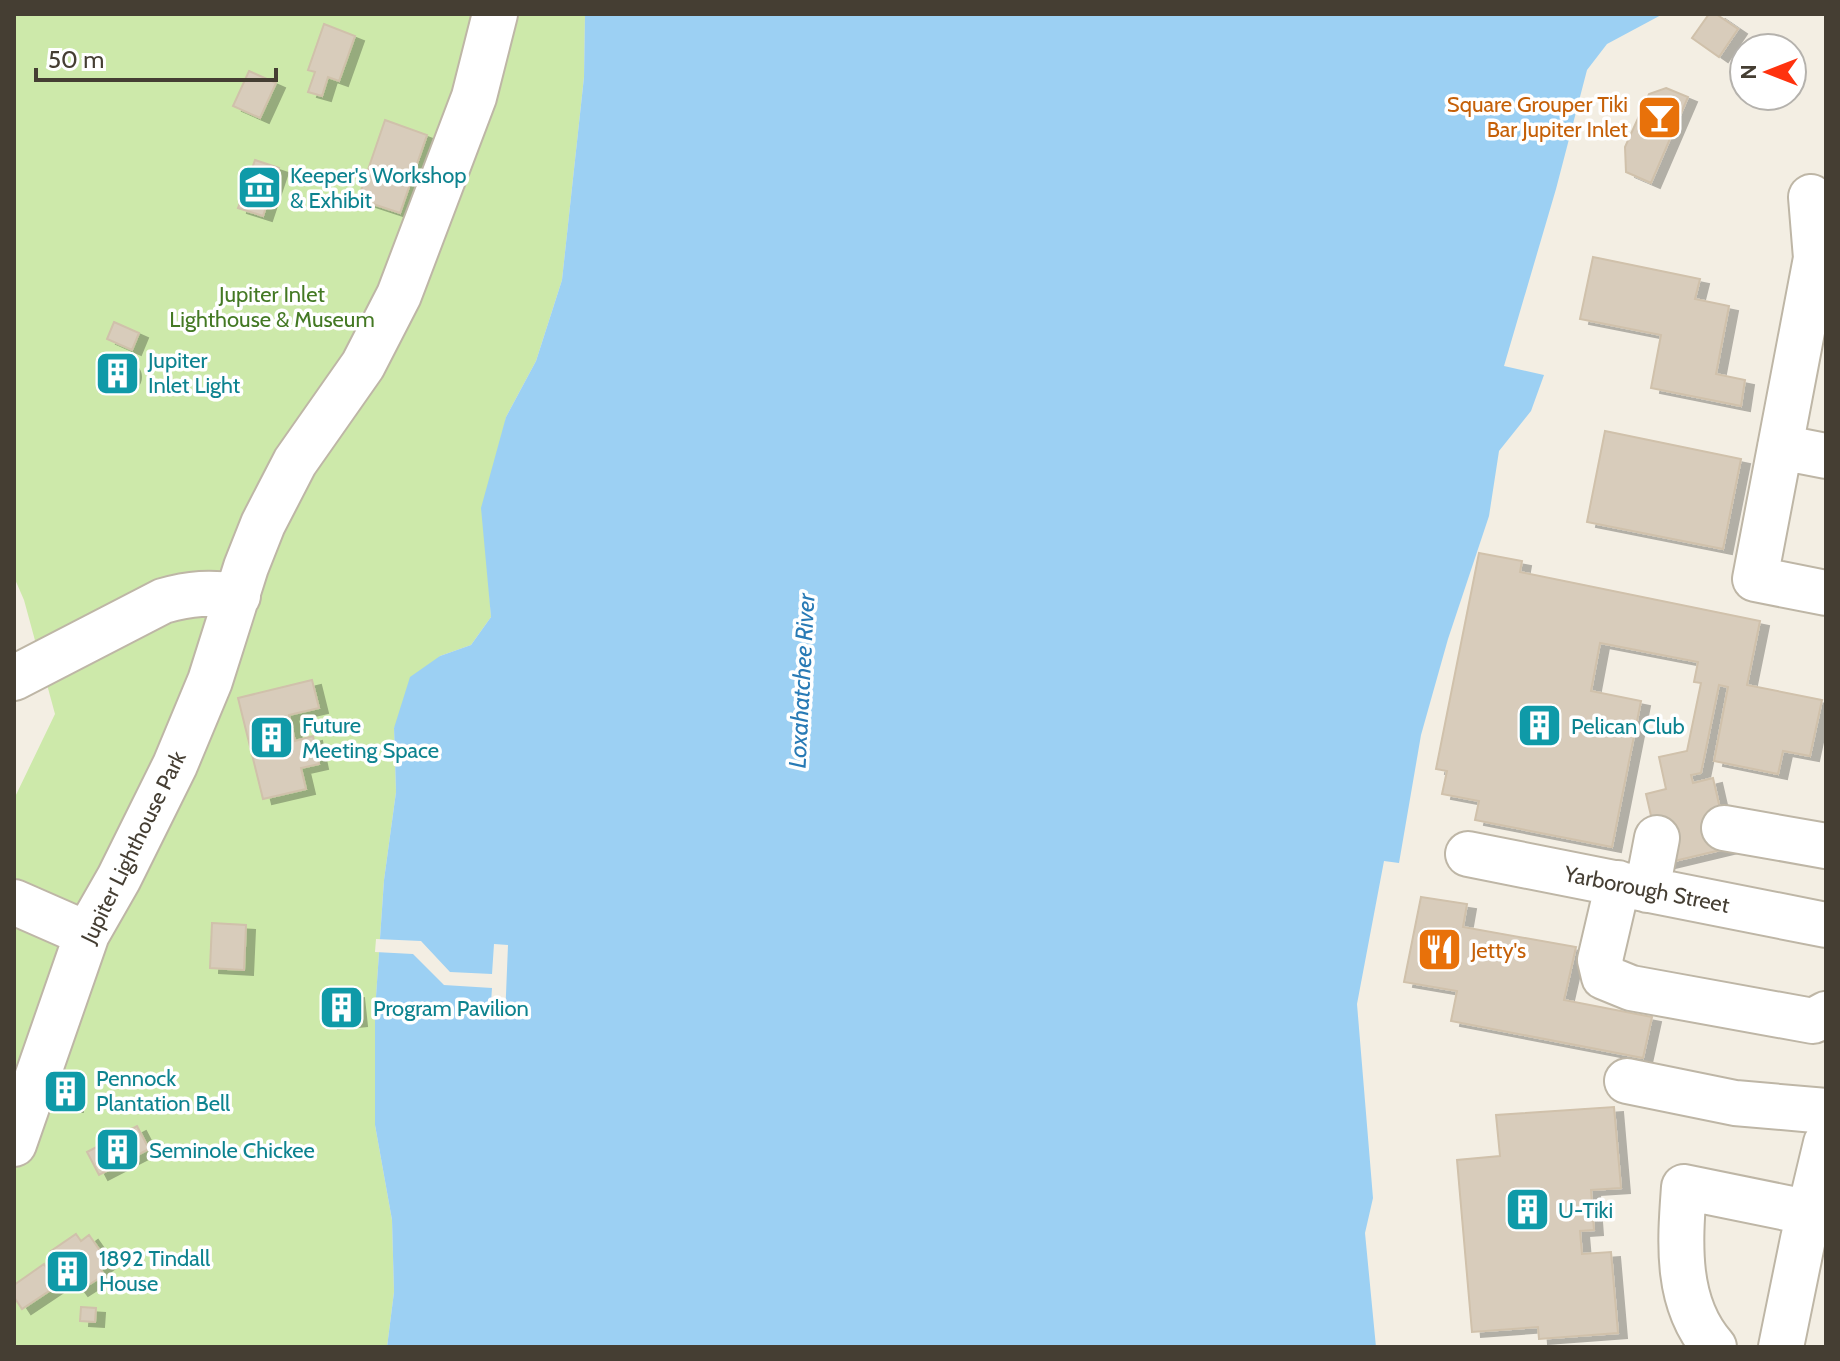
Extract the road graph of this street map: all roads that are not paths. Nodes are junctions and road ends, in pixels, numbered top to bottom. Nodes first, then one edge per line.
1 (495, 14) edge
2 (1811, 197) dead end
3 (1821, 259) edge
4 (1811, 366) edge
5 (1780, 447) junction
6 (1826, 456) edge
7 (1826, 593) edge
8 (238, 596) junction
9 (14, 678) edge
10 (1724, 828) dead end
11 (1657, 838) dead end
12 (1826, 846) edge
13 (1468, 854) dead end
14 (1632, 886) junction
15 (14, 902) edge
16 (1826, 925) edge
17 (87, 934) junction
18 (1826, 1014) edge
19 (1627, 1081) dead end
20 (1826, 1111) edge
21 (1826, 1143) edge
22 (14, 1144) edge
23 (1817, 1214) edge
24 (1808, 1306) edge
25 (1714, 1347) edge
26 (1781, 1347) edge

1 - 8 street, Jupiter Lighthouse Park
2 - 3 street
3 - 4 street
4 - 5 street
5 - 6 street
5 - 7 street
8 - 9 street
8 - 17 street, Jupiter Lighthouse Park
10 - 12 street
11 - 14 street
13 - 14 street, Yarborough Street
14 - 16 street, Yarborough Street
14 - 18 street
15 - 17 street
17 - 22 street, Jupiter Lighthouse Park
19 - 20 street
21 - 23 street
23 - 24 street
23 - 25 street
24 - 26 street

